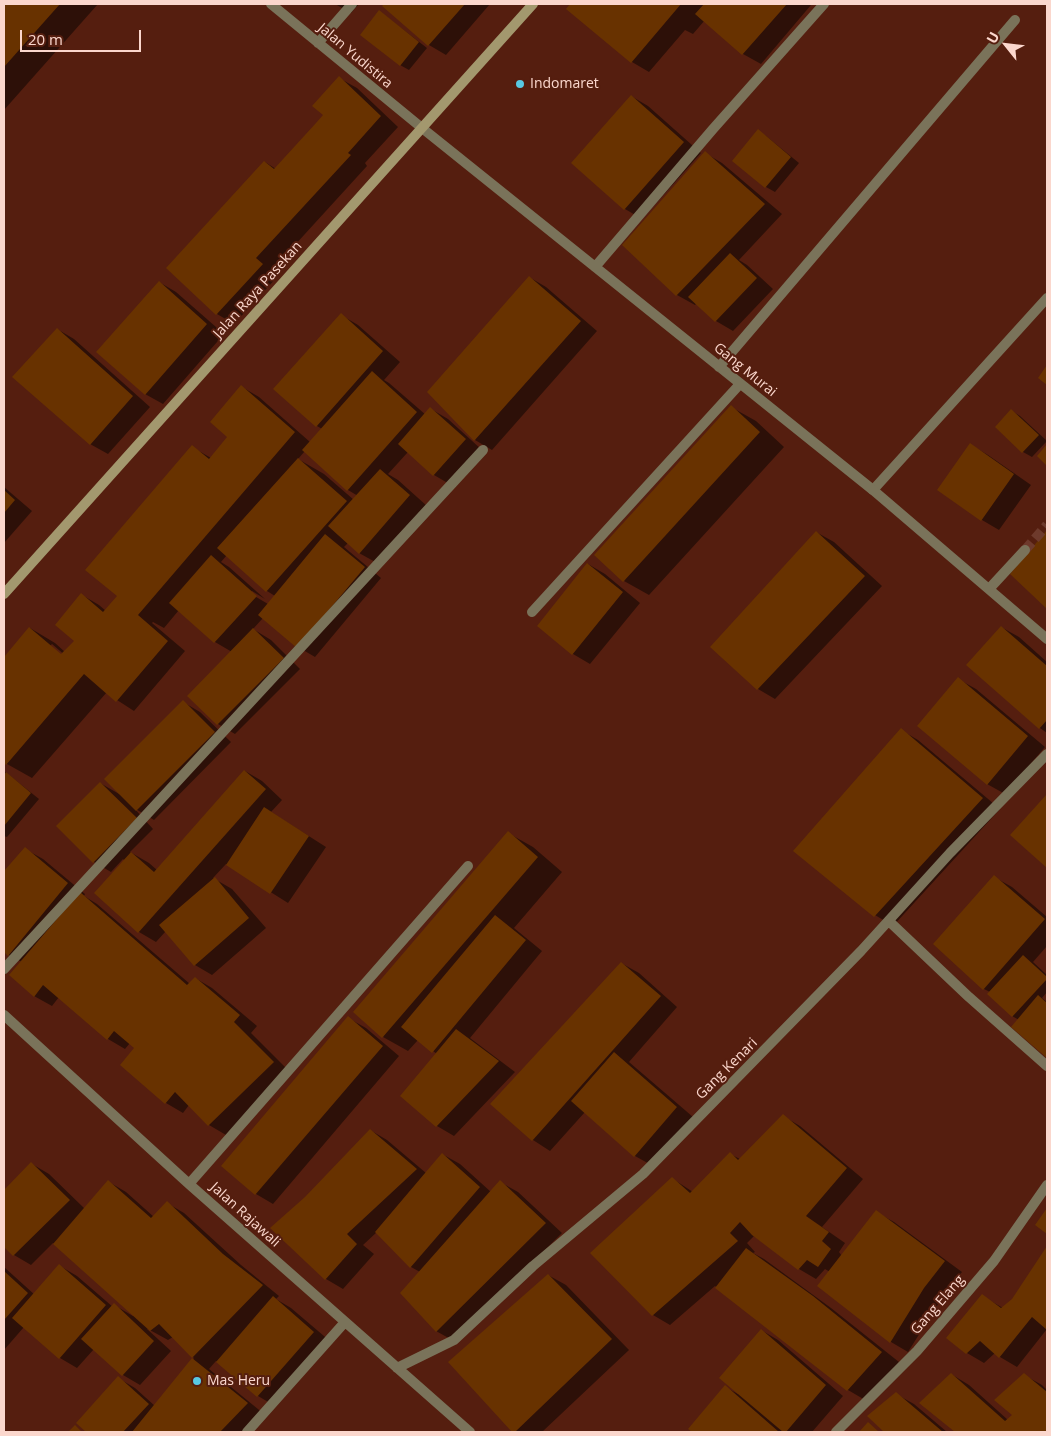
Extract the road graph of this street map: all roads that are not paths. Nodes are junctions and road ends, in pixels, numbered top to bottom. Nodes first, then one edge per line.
1 (271, 4) edge
2 (352, 4) edge
3 (533, 4) edge
4 (824, 4) edge
5 (1015, 20) dead end
6 (318, 43) junction
7 (422, 128) junction
8 (595, 267) junction
9 (1047, 298) edge
10 (719, 367) junction
11 (740, 384) junction
12 (483, 450) dead end
13 (873, 490) junction
14 (1025, 550) tunnel mouth
15 (989, 589) junction
16 (4, 594) edge
17 (532, 612) dead end
18 (1047, 639) edge
19 (1047, 754) edge
20 (468, 866) dead end
21 (889, 921) junction
22 (4, 969) edge
23 (4, 1015) edge
24 (1047, 1066) edge
25 (189, 1184) junction
26 (1047, 1185) edge
27 (345, 1322) junction
28 (397, 1368) junction
29 (247, 1432) edge
30 (470, 1432) edge
31 (836, 1432) edge

1 - 6 street, Jalan Yudistira
2 - 6 street
3 - 7 street, Jalan Raya Pasekan
4 - 8 street
5 - 10 street
6 - 7 street, Jalan Yudistira
7 - 8 street, Gang Murai
7 - 16 street, Jalan Raya Pasekan
8 - 10 street, Gang Murai
9 - 13 street
10 - 11 street, Gang Murai
11 - 13 street, Gang Murai
11 - 17 street
12 - 22 street
13 - 15 street, Gang Murai
14 - 15 street
15 - 18 street, Gang Murai
19 - 21 street, Gang Kenari
20 - 25 street
21 - 24 street
21 - 28 street, Gang Kenari
23 - 25 street, Jalan Rajawali
25 - 27 street, Jalan Rajawali
26 - 31 street, Gang Elang
27 - 28 street, Jalan Rajawali
27 - 29 street
28 - 30 street, Jalan Rajawali

